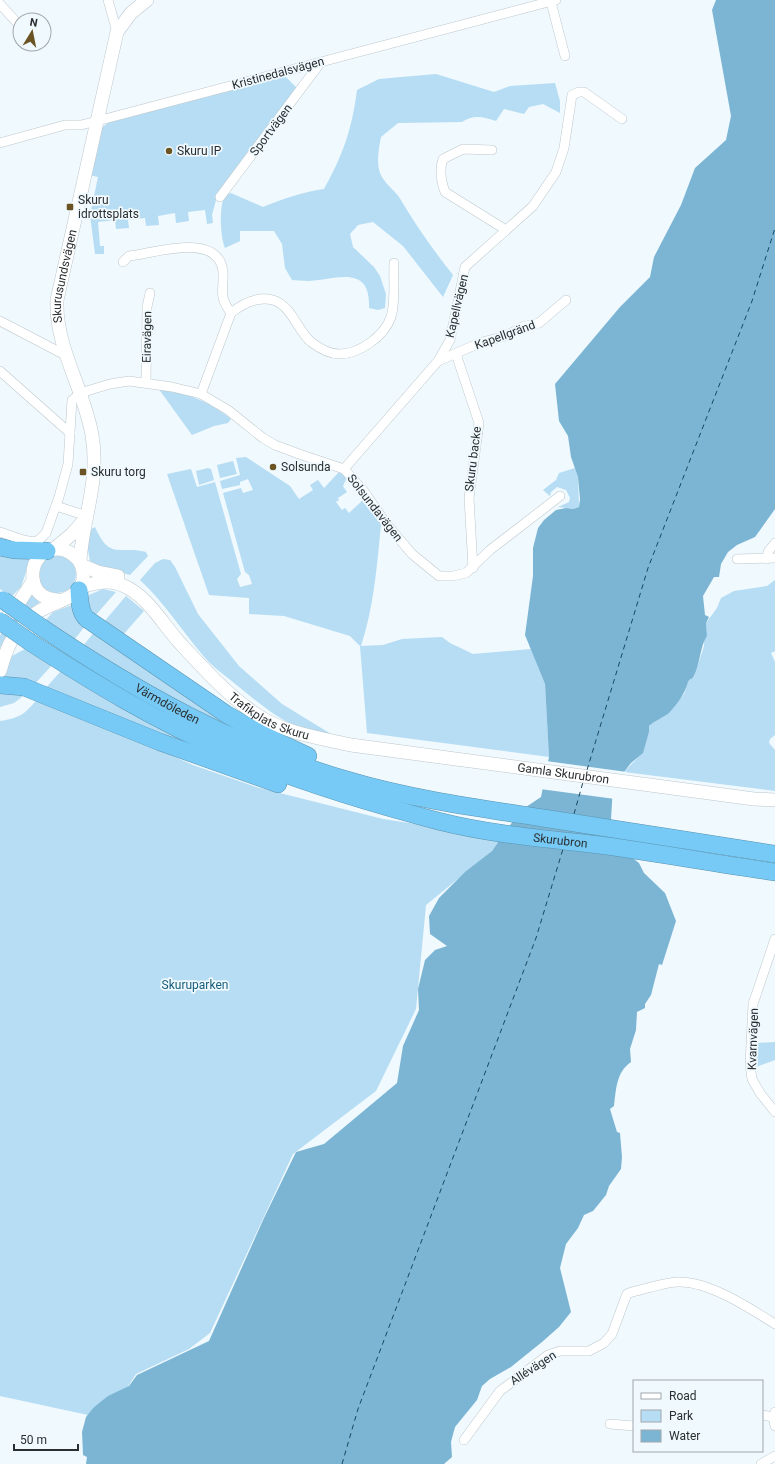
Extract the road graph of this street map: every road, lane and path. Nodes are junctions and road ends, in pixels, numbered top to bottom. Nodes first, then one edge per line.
1 (108, 0) edge
2 (147, 0) edge
3 (554, 1) edge
4 (0, 4) edge
5 (12, 17) edge
6 (116, 32) junction
7 (565, 56) dead end
8 (321, 62) junction
9 (622, 120) dead end
10 (97, 121) junction
11 (0, 143) edge
12 (492, 150) dead end
13 (220, 197) dead end
14 (506, 230) junction
15 (122, 262) dead end
16 (394, 263) dead end
17 (150, 293) dead end
18 (566, 300) dead end
19 (231, 313) junction
20 (0, 321) edge
21 (456, 354) junction
22 (67, 356) junction
23 (438, 361) junction
24 (0, 371) edge
25 (146, 382) junction
26 (80, 394) junction
27 (201, 394) junction
28 (70, 433) junction
29 (344, 469) junction
30 (560, 496) dead end
31 (56, 506) junction
32 (87, 516) junction
33 (0, 532) edge
34 (775, 542) edge
35 (0, 547) edge
36 (51, 550) junction
37 (771, 558) edge
38 (737, 559) dead end
39 (81, 563) junction
40 (473, 568) junction
41 (33, 581) junction
42 (129, 584) junction
43 (80, 588) junction
44 (2, 599) edge
45 (58, 600) junction
46 (0, 621) edge
47 (0, 626) edge
48 (0, 671) edge
49 (0, 685) edge
50 (351, 745) joint
51 (349, 788) junction
52 (775, 800) edge
53 (775, 854) edge
54 (726, 865) junction
55 (775, 872) edge
56 (775, 877) edge
57 (775, 939) edge
58 (775, 1112) edge
59 (775, 1324) edge
60 (763, 1415) edge
61 (774, 1418) edge
62 (610, 1424) dead end
63 (633, 1426) edge
64 (464, 1440) dead end
65 (775, 1456) edge
66 (761, 1464) edge

1 - 6 street
2 - 6 main road, Skurusundsvägen
3 - 7 street
3 - 8 street, Kristinedalsvägen
4 - 5 street
6 - 10 main road, Skurusundsvägen
8 - 10 street, Kristinedalsvägen
8 - 13 street, Sportvägen
9 - 14 street, Kapellvägen
10 - 11 street, Kristinedalsvägen
10 - 22 main road, Skurusundsvägen
12 - 14 street
14 - 23 street, Kapellvägen
15 - 19 street
16 - 19 street
17 - 25 street, Eiravägen
18 - 21 street, Kapellgränd
19 - 27 street
20 - 22 street
21 - 23 street, Kapellgränd
21 - 40 street, Skuru backe
22 - 26 main road, Skurusundsvägen
23 - 29 street, Kapellvägen
24 - 28 street
25 - 26 street, Solsundavägen
25 - 27 street, Solsundavägen
26 - 28 street
26 - 32 main road, Skurusundsvägen
27 - 29 street, Solsundavägen
28 - 31 street
29 - 40 street, Solsundavägen
30 - 40 street, Solsundavägen
31 - 32 street
31 - 33 street
32 - 36 main road, Skurusundsvägen
32 - 39 main road, Skurusundsvägen
34 - 37 street
35 - 36 highway
36 - 39 main road, Trafikplats Skuru
36 - 41 main road
37 - 38 street
39 - 42 main road, Trafikplats Skuru
39 - 43 main road
41 - 45 main road
41 - 47 main road
42 - 43 main road
42 - 50 main road, Trafikplats Skuru
43 - 45 main road
43 - 51 highway
44 - 51 highway, Värmdöleden, bridge
45 - 48 main road
46 - 51 highway, Värmdöleden, bridge
49 - 51 highway
50 - 52 main road, Gamla Skurubron
51 - 53 highway, Skurubron
51 - 54 highway, Skurubron
54 - 55 highway, Skurubron
54 - 56 highway
57 - 58 street, Kvarnvägen
59 - 64 street, Allévägen
60 - 61 street
62 - 63 street
65 - 66 street

